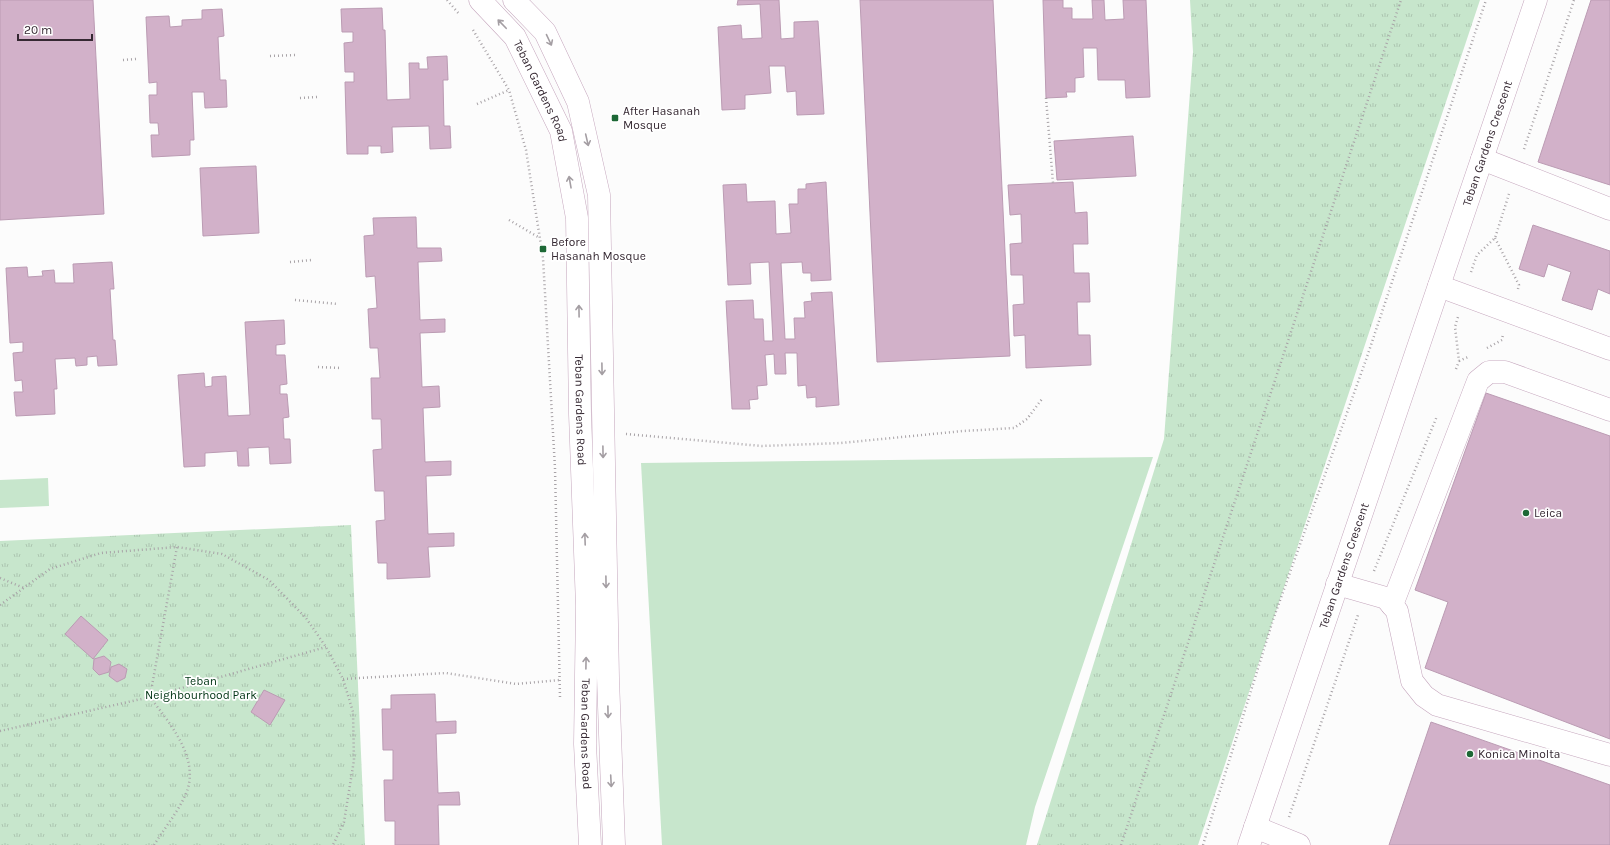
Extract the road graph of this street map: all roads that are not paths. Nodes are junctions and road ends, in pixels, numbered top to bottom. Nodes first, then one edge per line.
1 (480, 0) edge
2 (514, 0) edge
3 (1536, 0) edge
4 (1482, 159) junction
5 (1610, 209) edge
6 (1439, 286) junction
7 (1610, 349) edge
8 (1610, 410) edge
9 (1337, 584) junction
10 (1392, 605) junction
11 (609, 742) junction
12 (585, 744) junction
13 (1610, 755) edge
14 (1252, 836) edge
15 (1291, 842) edge
16 (590, 845) edge
17 (614, 845) edge

12 -> 1 street, Teban Gardens Road
2 -> 11 street, Teban Gardens Road
3 - 4 street, Teban Gardens Crescent
4 - 5 street
4 - 6 street, Teban Gardens Crescent
6 - 7 street
6 - 9 street, Teban Gardens Crescent
8 - 10 street
9 - 10 street
9 - 14 street, Teban Gardens Crescent
10 - 13 street
11 - 12 street
11 -> 17 street, Teban Gardens Road
12 - 16 street, Teban Gardens Road
14 - 15 street

